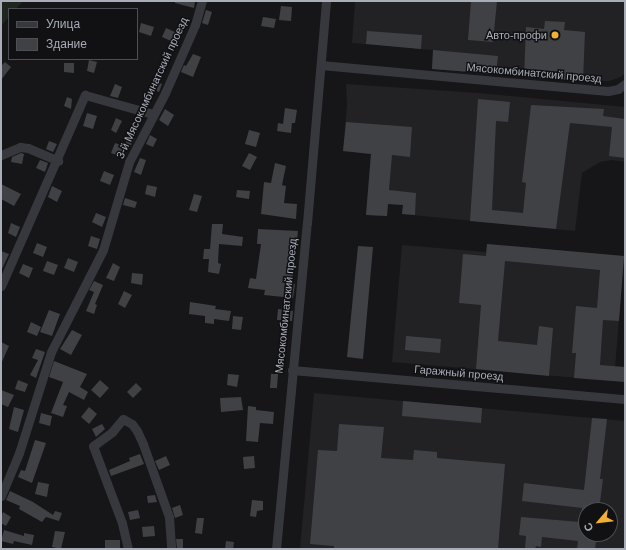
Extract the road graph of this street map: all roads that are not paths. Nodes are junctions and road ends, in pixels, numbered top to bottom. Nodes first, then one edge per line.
1 (202, 1) edge
2 (326, 1) edge
3 (321, 65) junction
4 (625, 84) edge
5 (153, 114) junction
6 (1, 155) edge
7 (58, 161) junction
8 (1, 286) edge
9 (292, 370) junction
10 (625, 399) edge
11 (1, 496) edge
12 (128, 549) edge
13 (171, 549) edge
14 (276, 549) edge

1 - 5 street, 3-й Мясокомбинатский проезд
2 - 3 street, Мясокомбинатский проезд
3 - 4 street, Мясокомбинатский проезд
3 - 9 street, Мясокомбинатский проезд
5 - 7 street
5 - 11 street, 3-й Мясокомбинатский проезд
6 - 7 street
7 - 8 street
9 - 10 street, Гаражный проезд
9 - 14 street, Мясокомбинатский проезд
12 - 13 street

